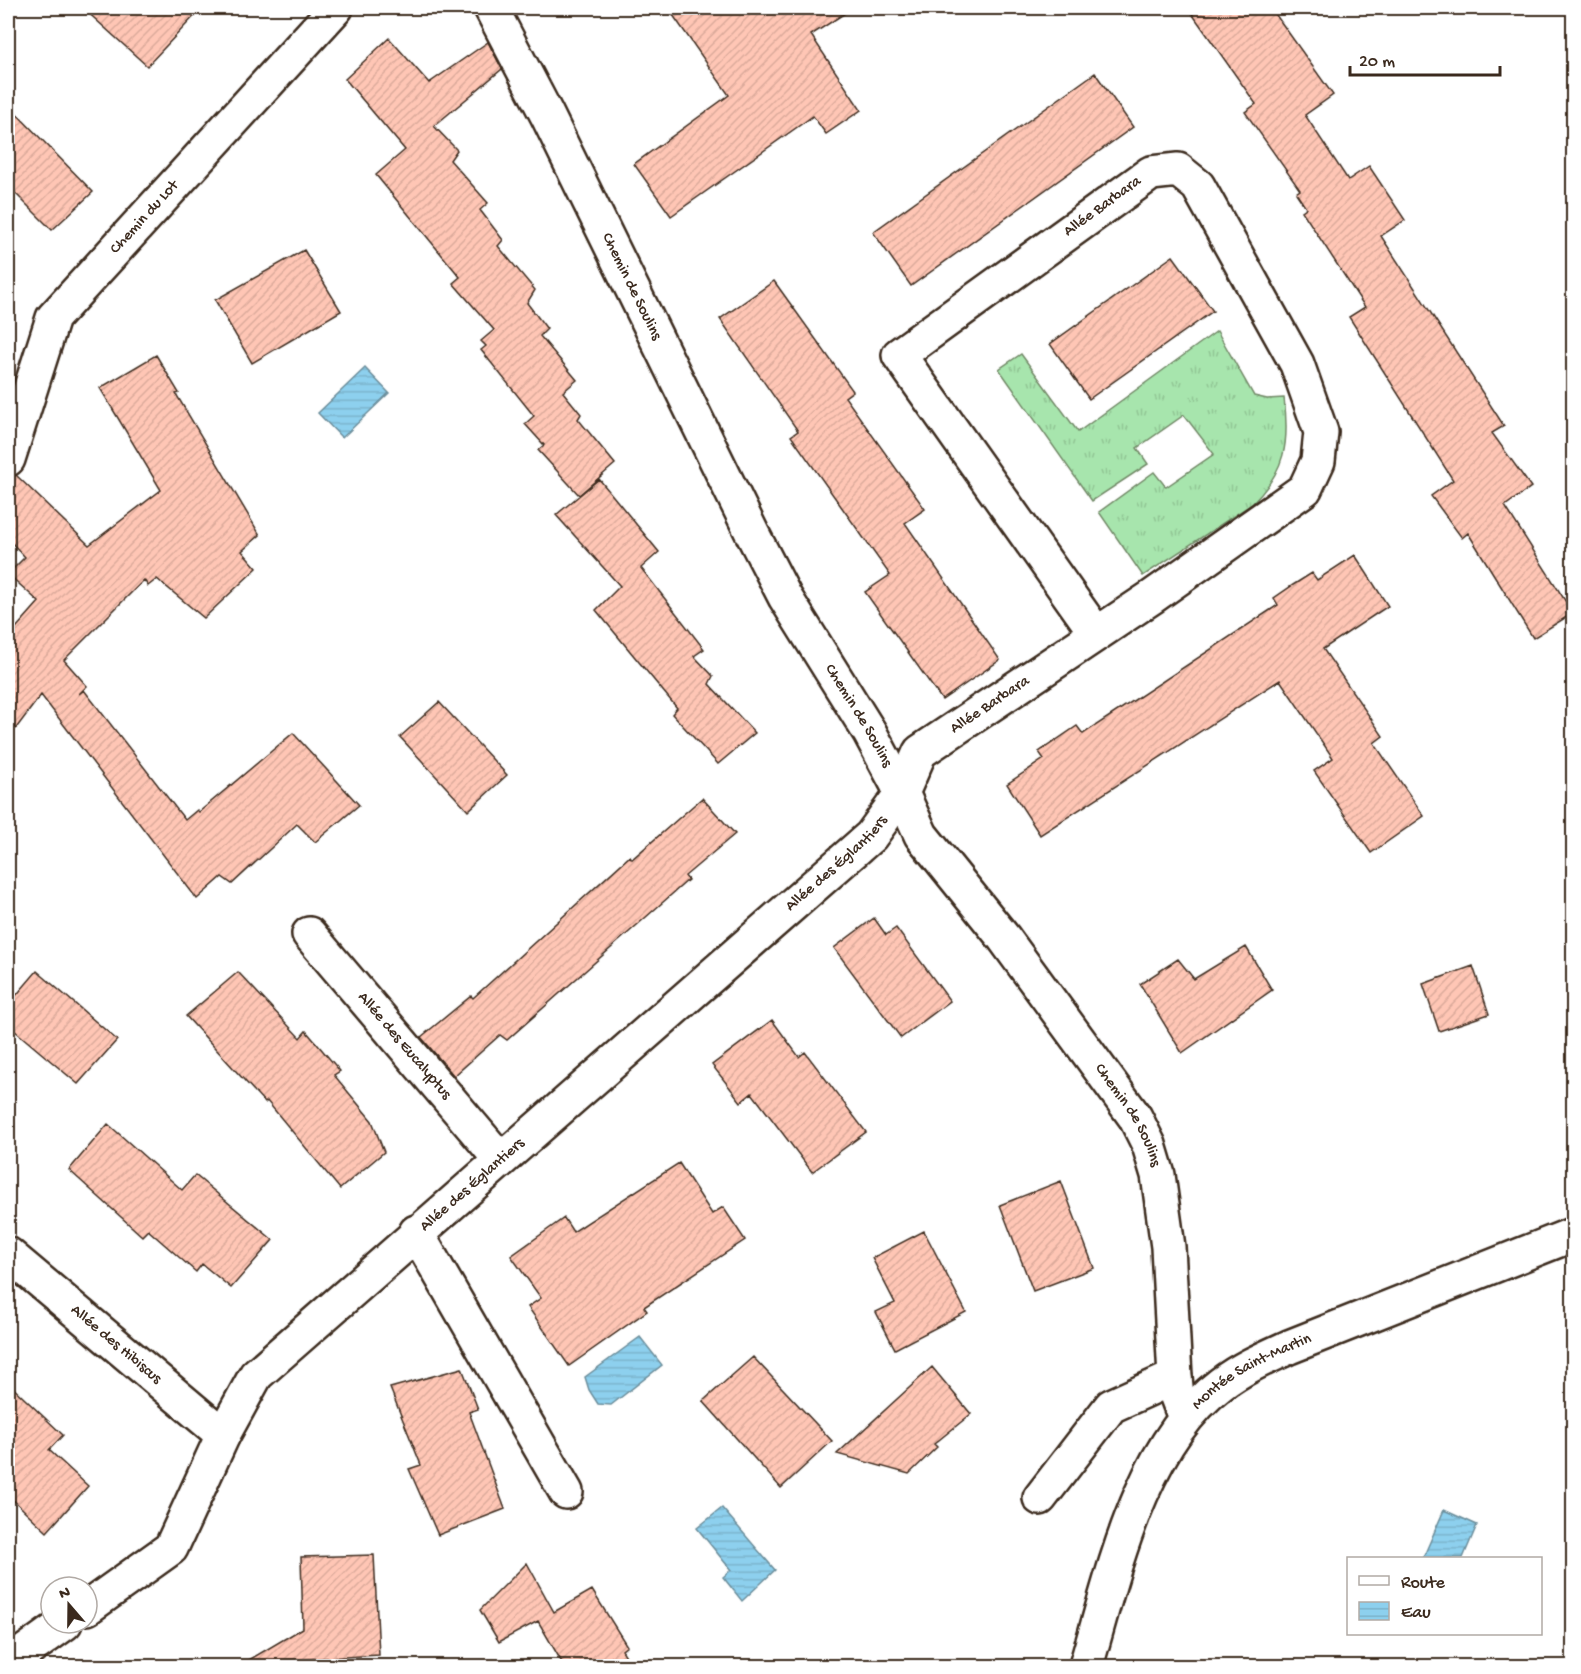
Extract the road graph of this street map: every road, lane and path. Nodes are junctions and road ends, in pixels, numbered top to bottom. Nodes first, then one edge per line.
1 (336, 8) edge
2 (491, 8) edge
3 (9, 458) edge
4 (1096, 633) junction
5 (902, 793) junction
6 (309, 934) dead end
7 (500, 1159) junction
8 (416, 1232) junction
9 (1574, 1234) edge
10 (8, 1254) edge
11 (1174, 1377) junction
12 (1185, 1418) junction
13 (223, 1435) junction
14 (566, 1492) dead end
15 (1040, 1498) dead end
16 (99, 1599) edge
17 (48, 1635) edge
18 (8, 1664) edge
19 (1086, 1666) edge

1 - 3 street, Chemin du Lot
2 - 5 street, Chemin de Soulins
4 - 4 street, Allée Barbara
4 - 5 street, Allée Barbara
5 - 7 street, Allée des Églantiers
5 - 11 street, Chemin de Soulins
6 - 7 street, Allée des Eucalyptus
7 - 8 street, Allée des Églantiers
8 - 13 street, Allée des Églantiers
8 - 14 street
9 - 12 street, Montée Saint-Martin
10 - 13 street, Allée des Hibiscus
11 - 12 street, Chemin de Soulins
11 - 15 street
12 - 19 street, Montée Saint-Martin
13 - 16 street, Allée des Églantiers
17 - 18 street

